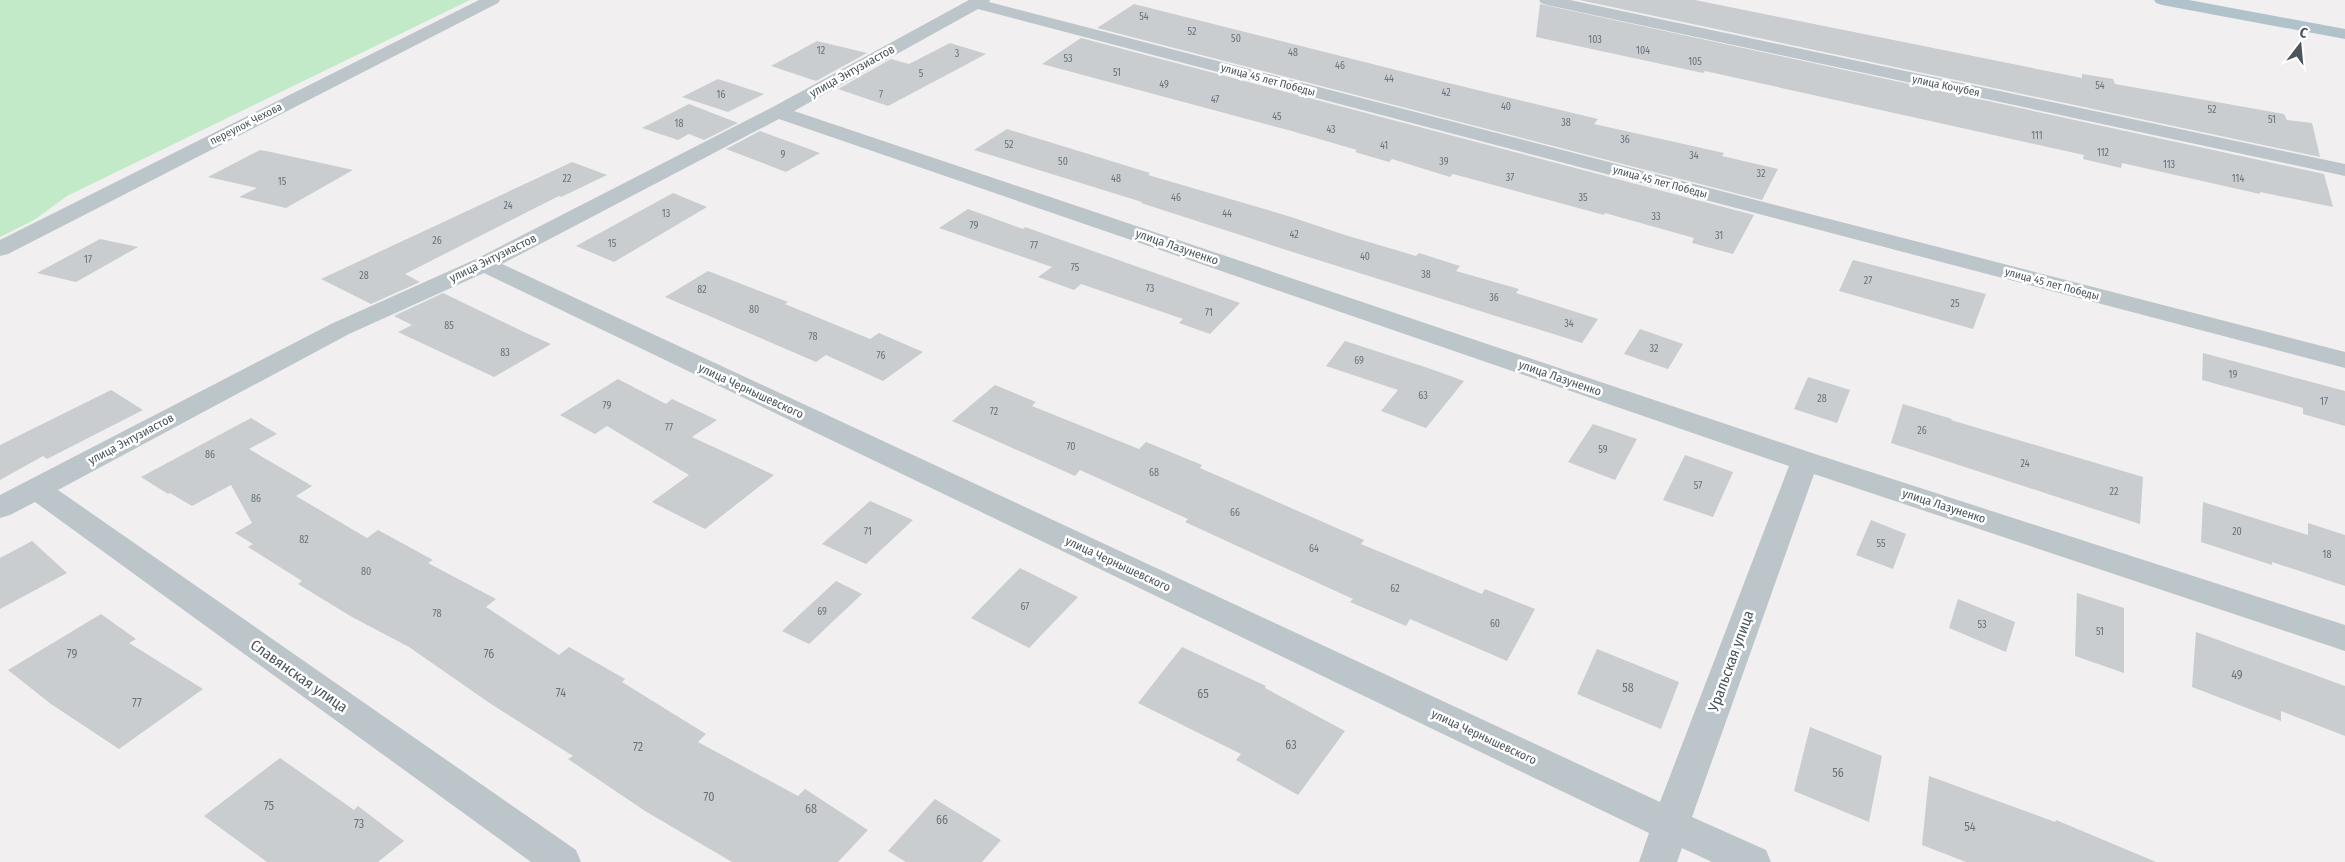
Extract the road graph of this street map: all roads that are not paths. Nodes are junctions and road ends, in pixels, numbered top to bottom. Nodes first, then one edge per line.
1 (492, 0) edge
2 (1547, 0) edge
3 (2162, 0) edge
4 (978, 2) edge
5 (2345, 34) edge
6 (778, 112) junction
7 (2345, 170) edge
8 (0, 249) edge
9 (484, 264) junction
10 (2345, 360) edge
11 (1805, 461) junction
12 (36, 489) junction
13 (0, 508) edge
14 (2345, 638) edge
15 (1670, 825) junction
16 (562, 862) edge
17 (1658, 862) edge
18 (1752, 862) edge

1 - 8 street, переулок Чехова
2 - 7 street, улица Кочубея
3 - 5 main road
4 - 6 street, улица Энтузиастов
4 - 10 street, улица 45 лет Победы
6 - 9 street, улица Энтузиастов
6 - 11 street, улица Лазуненко
9 - 12 street, улица Энтузиастов
9 - 15 street, улица Чернышевского
11 - 14 street, улица Лазуненко
11 - 15 street, Уральская улица
12 - 13 street, улица Энтузиастов
12 - 16 street, Славянская улица
15 - 17 street, Уральская улица
15 - 18 street, улица Чернышевского

